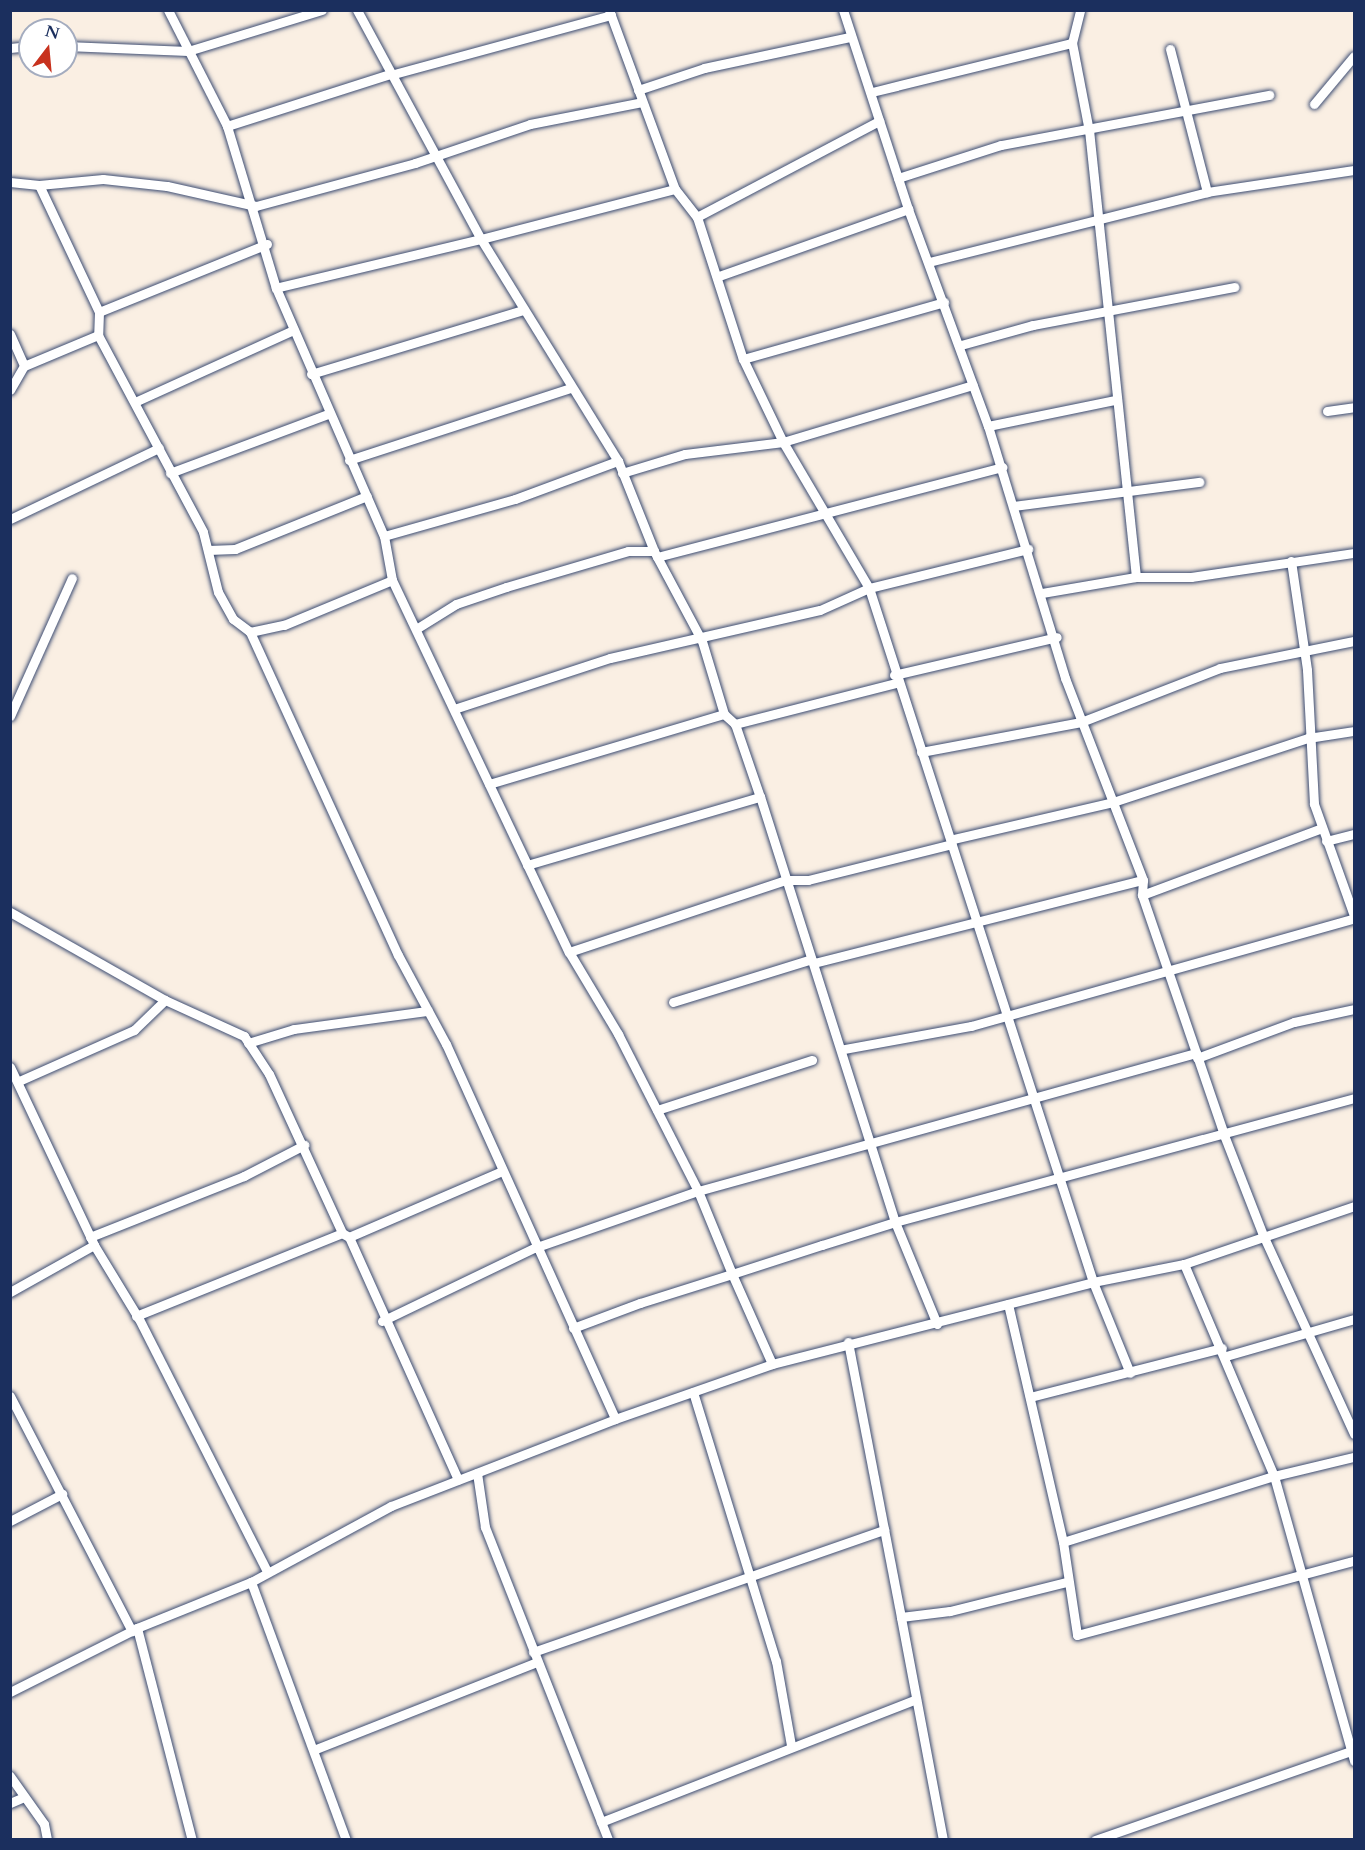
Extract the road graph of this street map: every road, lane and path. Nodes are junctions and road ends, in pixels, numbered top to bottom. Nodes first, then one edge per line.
1 (168, 10) edge
2 (322, 10) edge
3 (357, 10) edge
4 (1080, 10) edge
5 (846, 11) edge
6 (610, 13) edge
7 (850, 37) junction
8 (1072, 43) junction
9 (78, 46) edge
10 (1170, 49) dead end
11 (188, 51) junction
12 (1354, 56) edge
13 (392, 74) junction
14 (638, 90) junction
15 (872, 92) junction
16 (1269, 95) dead end
17 (642, 102) junction
18 (1314, 104) dead end
19 (1185, 110) junction
20 (879, 121) junction
21 (227, 126) junction
22 (1089, 131) junction
23 (439, 155) junction
24 (1354, 170) edge
25 (898, 178) junction
26 (10, 182) edge
27 (39, 185) junction
28 (675, 189) junction
29 (1207, 192) junction
30 (256, 206) junction
31 (908, 209) junction
32 (697, 217) junction
33 (1098, 219) junction
34 (481, 239) junction
35 (267, 244) junction
36 (929, 262) junction
37 (719, 276) junction
38 (1234, 287) dead end
39 (276, 288) junction
40 (944, 302) junction
41 (523, 310) junction
42 (1104, 311) junction
43 (99, 312) junction
44 (291, 331) junction
45 (10, 334) edge
46 (98, 335) junction
47 (961, 345) junction
48 (743, 359) junction
49 (24, 366) junction
50 (311, 374) junction
51 (973, 385) junction
52 (570, 388) junction
53 (10, 390) edge
54 (1115, 400) junction
55 (137, 401) junction
56 (1354, 407) edge
57 (1327, 411) dead end
58 (328, 414) junction
59 (988, 426) junction
60 (783, 442) junction
61 (159, 448) junction
62 (349, 460) junction
63 (618, 460) junction
64 (1002, 467) junction
65 (170, 473) junction
66 (622, 473) junction
67 (1199, 482) dead end
68 (1124, 490) junction
69 (367, 496) junction
70 (1014, 506) junction
71 (825, 515) junction
72 (10, 519) edge
73 (384, 536) junction
74 (1028, 549) junction
75 (208, 550) junction
76 (1354, 553) edge
77 (656, 554) junction
78 (1291, 561) junction
79 (1136, 577) junction
80 (72, 578) dead end
81 (393, 580) junction
82 (869, 588) junction
83 (1042, 593) junction
84 (416, 629) junction
85 (250, 632) junction
86 (1057, 637) junction
87 (702, 640) junction
88 (1354, 641) edge
89 (1302, 649) junction
90 (895, 679) junction
91 (454, 709) junction
92 (724, 714) junction
93 (10, 716) edge
94 (1081, 722) junction
95 (735, 724) junction
96 (1354, 731) edge
97 (1308, 738) junction
98 (921, 752) junction
99 (489, 784) junction
100 (760, 797) junction
101 (1113, 802) junction
102 (1322, 828) junction
103 (1354, 834) edge
104 (1326, 841) junction
105 (952, 842) junction
106 (527, 865) junction
107 (786, 880) junction
108 (1143, 880) junction
109 (1142, 895) junction
110 (10, 912) edge
111 (1354, 917) edge
112 (978, 924) junction
113 (569, 952) junction
114 (813, 961) junction
115 (1168, 970) junction
116 (165, 1000) junction
117 (673, 1002) dead end
118 (1354, 1009) edge
119 (428, 1011) junction
120 (1005, 1014) junction
121 (248, 1043) junction
122 (844, 1050) junction
123 (1197, 1055) junction
124 (812, 1060) dead end
125 (10, 1067) edge
126 (19, 1081) junction
127 (1034, 1096) junction
128 (1354, 1098) edge
129 (657, 1110) junction
130 (1224, 1135) junction
131 (873, 1141) junction
132 (304, 1145) junction
133 (502, 1171) junction
134 (1062, 1179) junction
135 (698, 1191) junction
136 (1354, 1206) edge
137 (895, 1222) junction
138 (346, 1235) junction
139 (1263, 1235) junction
140 (92, 1241) junction
141 (534, 1248) junction
142 (1185, 1264) junction
143 (732, 1274) junction
144 (1093, 1282) junction
145 (10, 1292) edge
146 (1008, 1304) junction
147 (136, 1316) junction
148 (1354, 1319) edge
149 (382, 1321) junction
150 (937, 1324) junction
151 (573, 1328) junction
152 (1312, 1331) junction
153 (848, 1342) junction
154 (1224, 1352) junction
155 (772, 1364) junction
156 (1130, 1373) junction
157 (693, 1392) junction
158 (10, 1396) edge
159 (1030, 1397) junction
160 (615, 1419) junction
161 (21, 1420) junction
162 (10, 1425) edge
163 (1354, 1434) edge
164 (1354, 1457) edge
165 (477, 1473) junction
166 (1274, 1476) junction
167 (458, 1480) junction
168 (62, 1494) junction
169 (10, 1521) edge
170 (884, 1530) junction
171 (1063, 1542) junction
172 (1354, 1561) edge
173 (267, 1571) junction
174 (751, 1573) junction
175 (1303, 1579) junction
176 (251, 1582) junction
177 (1066, 1582) junction
178 (901, 1617) junction
179 (134, 1630) junction
180 (535, 1657) junction
181 (10, 1692) edge
182 (916, 1699) junction
183 (791, 1745) junction
184 (316, 1749) junction
185 (1354, 1754) edge
186 (10, 1776) edge
187 (22, 1798) junction
188 (10, 1803) edge
189 (601, 1822) junction
190 (47, 1839) edge
191 (192, 1839) edge
192 (346, 1839) edge
193 (608, 1839) edge
194 (943, 1839) edge
195 (1095, 1839) edge

1 - 11 street
2 - 11 street
3 - 13 street
4 - 8 street
5 - 7 street
6 - 13 street
6 - 14 street
7 - 14 street
7 - 15 street
8 - 15 street
8 - 22 street
9 - 11 street
10 - 19 street
11 - 21 street
12 - 18 street
13 - 21 street
13 - 23 street
14 - 17 street
15 - 20 street
16 - 19 street
17 - 23 street
17 - 28 street
19 - 22 street
19 - 29 street
20 - 25 street
20 - 32 street
21 - 30 street
22 - 25 street
22 - 33 street
23 - 30 street
23 - 34 street
24 - 29 street
25 - 31 street
26 - 27 street
27 - 30 street
27 - 43 street
28 - 32 street
28 - 34 street
29 - 33 street
30 - 35 street
31 - 36 street
31 - 37 street
32 - 37 street
33 - 36 street
33 - 42 street
34 - 39 street
34 - 41 street
35 - 39 street
35 - 43 street
36 - 40 street
37 - 48 street
38 - 42 street
39 - 44 street
40 - 47 street
40 - 48 street
41 - 50 street
41 - 52 street
42 - 47 street
42 - 54 street
43 - 46 street
44 - 50 street
44 - 55 street
45 - 49 street
46 - 49 street
46 - 55 street
47 - 51 street
48 - 60 street
49 - 53 street
50 - 58 street
51 - 59 street
51 - 60 street
52 - 62 street
52 - 63 street
54 - 59 street
54 - 68 street
55 - 61 street
56 - 57 street
58 - 62 street
58 - 65 street
59 - 64 street
60 - 66 street
60 - 71 street
61 - 65 street
61 - 72 street
62 - 69 street
63 - 66 street
63 - 73 street
64 - 70 street
64 - 71 street
65 - 75 street
66 - 77 street
67 - 68 street
68 - 70 street
68 - 79 street
69 - 73 street
69 - 75 street
70 - 74 street
71 - 77 street
71 - 82 street
73 - 81 street
74 - 82 street
74 - 83 street
75 - 85 street
76 - 78 street
77 - 84 street
77 - 87 street
78 - 79 street
78 - 89 street
79 - 83 street
80 - 93 street
81 - 84 street
81 - 85 street
82 - 87 street
82 - 90 street
83 - 86 street
84 - 91 street
85 - 119 street
86 - 90 street
86 - 94 street
87 - 91 street
87 - 92 street
88 - 89 street
89 - 94 street
89 - 97 street
90 - 95 street
90 - 98 street
91 - 99 street
92 - 95 street
92 - 99 street
94 - 98 street
94 - 101 street
95 - 100 street
96 - 97 street
97 - 101 street
97 - 102 street
98 - 105 street
99 - 106 street
100 - 106 street
100 - 107 street
101 - 105 street
101 - 108 street
102 - 104 street
102 - 109 street
103 - 104 street
104 - 111 street
105 - 107 street
105 - 112 street
106 - 113 street
107 - 113 street
107 - 114 street
108 - 109 street
108 - 112 street
109 - 115 street
110 - 116 street
111 - 115 street
112 - 114 street
112 - 120 street
113 - 129 street
114 - 117 street
114 - 122 street
115 - 120 street
115 - 123 street
116 - 121 street
116 - 126 street
118 - 123 street
119 - 121 street
119 - 133 street
120 - 122 street
120 - 127 street
121 - 132 street
122 - 131 street
123 - 127 street
123 - 130 street
124 - 129 street
125 - 126 street
126 - 140 street
127 - 131 street
127 - 134 street
128 - 130 street
129 - 135 street
130 - 134 street
130 - 139 street
131 - 135 street
131 - 137 street
132 - 138 street
132 - 140 street
133 - 138 street
133 - 141 street
134 - 137 street
134 - 144 street
135 - 141 street
135 - 143 street
136 - 139 street
137 - 143 street
137 - 150 street
138 - 147 street
138 - 149 street
139 - 142 street
139 - 152 street
140 - 145 street
140 - 147 street
141 - 149 street
141 - 151 street
142 - 144 street
142 - 154 street
143 - 151 street
143 - 155 street
144 - 146 street
144 - 156 street
146 - 150 street
146 - 159 street
147 - 173 street
148 - 152 street
149 - 167 street
150 - 153 street
151 - 160 street
152 - 154 street
152 - 163 street
153 - 155 street
153 - 170 street
154 - 156 street
154 - 166 street
155 - 157 street
156 - 159 street
157 - 160 street
157 - 174 street
158 - 161 street
159 - 171 street
160 - 165 street
161 - 162 street
161 - 168 street
164 - 166 street
165 - 167 street
165 - 180 street
166 - 171 street
166 - 175 street
167 - 173 street
168 - 169 street
168 - 179 street
170 - 174 street
170 - 178 street
171 - 177 street
172 - 175 street
173 - 176 street
174 - 180 street
174 - 183 street
175 - 177 street
175 - 185 street
176 - 179 street
176 - 184 street
177 - 178 street
178 - 182 street
179 - 181 street
179 - 191 street
180 - 184 street
180 - 189 street
182 - 183 street
182 - 194 street
183 - 189 street
184 - 192 street
185 - 195 street
186 - 187 street
187 - 188 street
187 - 190 street
189 - 193 street

